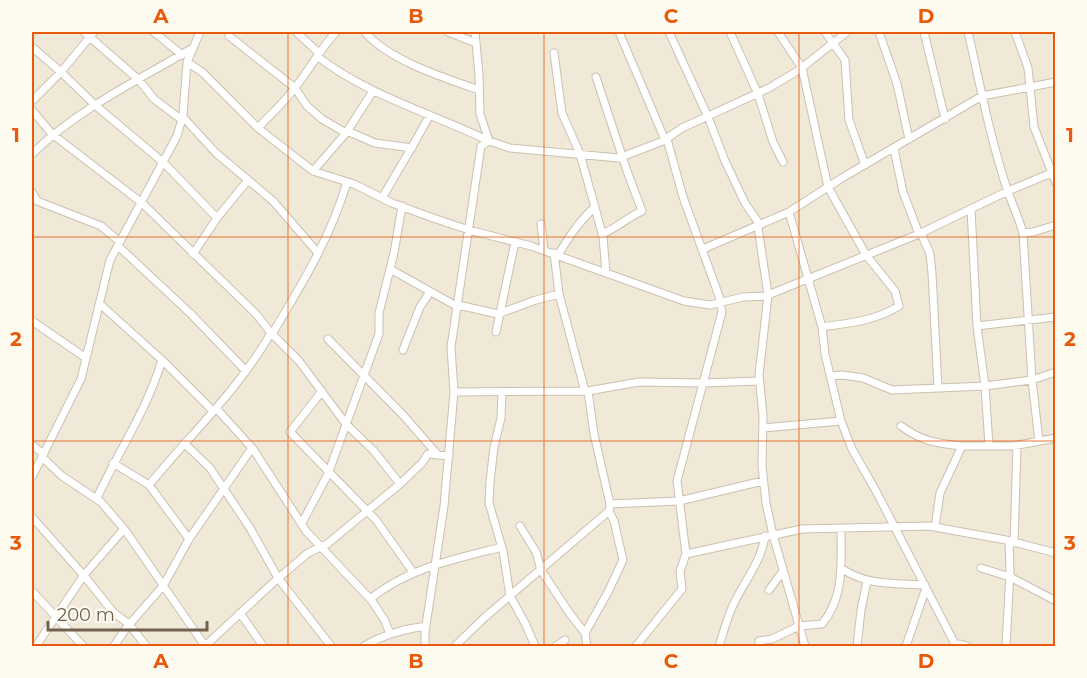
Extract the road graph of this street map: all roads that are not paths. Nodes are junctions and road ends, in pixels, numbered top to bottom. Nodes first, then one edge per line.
1 (154, 32) edge
2 (200, 32) edge
3 (296, 32) edge
4 (336, 32) edge
5 (365, 32) edge
6 (448, 32) edge
7 (474, 32) edge
8 (619, 32) edge
9 (669, 32) edge
10 (730, 32) edge
11 (778, 32) edge
12 (825, 32) edge
13 (848, 32) edge
14 (879, 32) edge
15 (924, 32) edge
16 (968, 32) edge
17 (1015, 32) edge
18 (89, 33) edge
19 (229, 36) dead end
20 (476, 43) junction
21 (833, 44) junction
22 (32, 47) edge
23 (191, 50) junction
24 (554, 53) dead end
25 (182, 55) junction
26 (318, 55) junction
27 (187, 62) junction
28 (802, 68) junction
29 (61, 72) junction
30 (596, 77) dead end
31 (139, 80) junction
32 (1056, 82) edge
33 (1031, 86) junction
34 (295, 88) junction
35 (479, 90) junction
36 (373, 91) junction
37 (758, 94) junction
38 (982, 96) junction
39 (32, 101) edge
40 (95, 105) junction
41 (32, 110) edge
42 (430, 115) junction
43 (708, 117) junction
44 (182, 118) junction
45 (945, 118) junction
46 (258, 128) junction
47 (347, 132) junction
48 (52, 134) junction
49 (666, 139) junction
50 (909, 139) junction
51 (489, 141) junction
52 (412, 148) junction
53 (894, 149) junction
54 (32, 154) edge
55 (580, 154) junction
56 (622, 157) junction
57 (783, 162) dead end
58 (164, 163) junction
59 (865, 165) junction
60 (313, 171) junction
61 (1053, 172) edge
62 (248, 180) junction
63 (346, 182) junction
64 (1056, 183) edge
65 (828, 187) junction
66 (1008, 191) junction
67 (32, 192) edge
68 (382, 198) junction
69 (37, 201) junction
70 (142, 203) junction
71 (402, 206) junction
72 (595, 207) junction
73 (32, 209) edge
74 (971, 209) junction
75 (789, 212) junction
76 (217, 218) junction
77 (541, 224) dead end
78 (1056, 225) edge
79 (759, 226) junction
80 (469, 230) junction
81 (1023, 233) junction
82 (602, 234) junction
83 (920, 234) junction
84 (514, 242) junction
85 (119, 244) junction
86 (703, 249) junction
87 (544, 250) junction
88 (318, 253) junction
89 (193, 254) junction
90 (556, 254) junction
91 (866, 255) junction
92 (390, 268) junction
93 (606, 272) junction
94 (807, 278) junction
95 (429, 292) junction
96 (558, 294) junction
97 (767, 296) junction
98 (720, 303) junction
99 (100, 304) junction
100 (458, 306) junction
101 (498, 314) junction
102 (1056, 317) edge
103 (1028, 320) junction
104 (32, 321) edge
105 (977, 326) junction
106 (822, 327) junction
107 (496, 332) dead end
108 (271, 334) junction
109 (328, 339) dead end
110 (403, 350) dead end
111 (86, 358) junction
112 (162, 360) junction
113 (246, 371) junction
114 (1056, 372) edge
115 (365, 374) junction
116 (830, 376) junction
117 (1032, 380) junction
118 (759, 381) junction
119 (704, 383) junction
120 (986, 386) junction
121 (938, 387) junction
122 (322, 391) junction
123 (586, 391) junction
124 (454, 392) junction
125 (502, 392) junction
126 (215, 410) junction
127 (841, 421) junction
128 (346, 424) junction
129 (901, 426) dead end
130 (763, 428) junction
131 (1056, 438) edge
132 (1039, 441) junction
133 (184, 443) junction
134 (32, 445) edge
135 (962, 446) junction
136 (989, 446) junction
137 (1017, 446) junction
138 (252, 448) junction
139 (43, 455) junction
140 (438, 455) junction
141 (448, 456) junction
142 (113, 464) junction
143 (328, 474) junction
144 (32, 477) edge
145 (763, 481) junction
146 (400, 484) junction
147 (149, 485) junction
148 (223, 488) junction
149 (97, 498) junction
150 (680, 501) junction
151 (609, 508) junction
152 (366, 512) junction
153 (32, 517) edge
154 (302, 523) junction
155 (520, 526) dead end
156 (894, 527) junction
157 (935, 527) junction
158 (841, 528) junction
159 (124, 529) junction
160 (769, 535) junction
161 (189, 539) junction
162 (1012, 542) junction
163 (319, 547) junction
164 (502, 547) junction
165 (1056, 553) edge
166 (686, 554) junction
167 (435, 564) junction
168 (841, 568) junction
169 (981, 568) dead end
170 (541, 570) junction
171 (783, 571) junction
172 (413, 572) junction
173 (84, 575) junction
174 (1010, 577) junction
175 (278, 578) junction
176 (867, 581) junction
177 (163, 586) junction
178 (926, 587) junction
179 (768, 590) dead end
180 (32, 591) edge
181 (510, 596) junction
182 (370, 599) junction
183 (1056, 601) edge
184 (240, 613) junction
185 (56, 618) junction
186 (129, 624) junction
187 (426, 626) junction
188 (799, 626) junction
189 (585, 633) junction
190 (390, 634) junction
191 (565, 640) dead end
192 (36, 646) edge
193 (83, 646) edge
194 (114, 646) edge
195 (146, 646) edge
196 (263, 646) edge
197 (331, 646) edge
198 (364, 646) edge
199 (425, 646) edge
200 (454, 646) edge
201 (535, 646) edge
202 (556, 646) edge
203 (587, 646) edge
204 (636, 646) edge
205 (719, 646) edge
206 (759, 646) edge
207 (805, 646) edge
208 (857, 646) edge
209 (906, 646) edge
210 (956, 646) edge
211 (967, 646) edge
212 (1006, 646) edge

1 - 25 street
2 - 23 street
3 - 26 street
4 - 26 street
5 - 35 street
6 - 20 street
7 - 20 street
8 - 49 street
9 - 43 street
10 - 37 street
11 - 28 street
12 - 21 street
13 - 21 street
14 - 50 street
15 - 45 street
16 - 38 street
17 - 33 street
18 - 29 street
18 - 31 street
19 - 34 street
20 - 35 street
21 - 28 street
21 - 59 street
22 - 29 street
23 - 25 street
23 - 27 street
24 - 55 street
25 - 31 street
26 - 34 street
26 - 36 street
27 - 44 street
27 - 46 street
28 - 37 street
28 - 65 street
29 - 39 street
29 - 40 street
30 - 56 street
31 - 40 street
31 - 44 street
32 - 33 street
33 - 38 street
33 - 61 street
34 - 46 street
34 - 47 street
35 - 51 street
36 - 42 street
36 - 47 street
37 - 43 street
37 - 57 street
38 - 45 street
38 - 66 street
40 - 48 street
40 - 58 street
41 - 48 street
42 - 51 street
42 - 52 street
43 - 49 street
43 - 79 street
44 - 58 street
44 - 62 street
45 - 50 street
46 - 60 street
47 - 52 street
47 - 60 street
48 - 54 street
48 - 70 street
49 - 56 street
49 - 86 street
50 - 53 street
51 - 55 street
51 - 80 street
52 - 68 street
53 - 59 street
53 - 83 street
55 - 56 street
55 - 72 street
56 - 82 street
58 - 70 street
58 - 76 street
59 - 65 street
60 - 63 street
61 - 64 street
61 - 66 street
62 - 76 street
62 - 88 street
63 - 68 street
63 - 88 street
65 - 75 street
65 - 91 street
66 - 74 street
66 - 81 street
67 - 69 street
68 - 71 street
69 - 73 street
69 - 85 street
70 - 85 street
70 - 89 street
71 - 80 street
71 - 92 street
72 - 82 street
72 - 90 street
74 - 83 street
74 - 105 street
75 - 79 street
75 - 94 street
76 - 89 street
77 - 87 street
78 - 81 street
79 - 86 street
79 - 97 street
80 - 84 street
80 - 100 street
81 - 103 street
82 - 93 street
83 - 91 street
83 - 121 street
84 - 87 street
84 - 101 street
85 - 99 street
85 - 113 street
86 - 98 street
87 - 90 street
88 - 108 street
89 - 108 street
90 - 93 street
90 - 96 street
91 - 94 street
91 - 106 street
92 - 95 street
92 - 115 street
93 - 98 street
94 - 97 street
94 - 106 street
95 - 100 street
95 - 110 street
96 - 101 street
96 - 123 street
97 - 98 street
97 - 118 street
98 - 119 street
99 - 111 street
99 - 112 street
100 - 101 street
100 - 124 street
101 - 107 street
102 - 103 street
103 - 105 street
103 - 117 street
104 - 111 street
105 - 120 street
106 - 116 street
108 - 113 street
108 - 122 street
109 - 115 street
111 - 139 street
112 - 126 street
112 - 142 street
113 - 126 street
114 - 117 street
115 - 128 street
115 - 140 street
116 - 121 street
116 - 127 street
117 - 120 street
117 - 132 street
118 - 119 street
118 - 130 street
119 - 123 street
119 - 150 street
120 - 121 street
120 - 136 street
122 - 128 street
122 - 143 street
123 - 125 street
123 - 151 street
124 - 125 street
124 - 141 street
125 - 164 street
126 - 133 street
126 - 138 street
127 - 130 street
127 - 156 street
128 - 143 street
128 - 146 street
129 - 135 street
130 - 145 street
131 - 132 street
132 - 137 street
133 - 147 street
133 - 148 street
134 - 139 street
135 - 136 street
135 - 157 street
136 - 137 street
137 - 162 street
138 - 148 street
138 - 154 street
139 - 144 street
139 - 149 street
140 - 141 street
140 - 146 street
141 - 167 street
142 - 147 street
142 - 149 street
143 - 152 street
143 - 154 street
145 - 150 street
145 - 160 street
146 - 152 street
147 - 161 street
148 - 161 street
148 - 175 street
149 - 159 street
150 - 151 street
150 - 166 street
151 - 170 street
151 - 189 street
152 - 163 street
152 - 172 street
153 - 173 street
154 - 163 street
155 - 170 street
156 - 157 street
156 - 158 street
156 - 178 street
157 - 162 street
158 - 160 street
158 - 168 street
159 - 173 street
159 - 177 street
160 - 166 street
160 - 171 street
160 - 205 street
161 - 177 street
162 - 165 street
162 - 174 street
163 - 175 street
163 - 182 street
164 - 167 street
164 - 181 street
166 - 204 street
167 - 172 street
167 - 187 street
168 - 176 street
168 - 188 street
169 - 174 street
170 - 181 street
170 - 189 street
171 - 179 street
171 - 188 street
172 - 182 street
173 - 185 street
173 - 186 street
174 - 183 street
174 - 212 street
175 - 184 street
175 - 197 street
176 - 178 street
176 - 208 street
177 - 184 street
177 - 186 street
178 - 209 street
178 - 210 street
180 - 185 street
181 - 200 street
181 - 201 street
182 - 190 street
184 - 196 street
185 - 192 street
185 - 193 street
186 - 194 street
186 - 195 street
187 - 190 street
187 - 199 street
188 - 206 street
188 - 207 street
189 - 203 street
190 - 198 street
191 - 202 street
210 - 211 street

